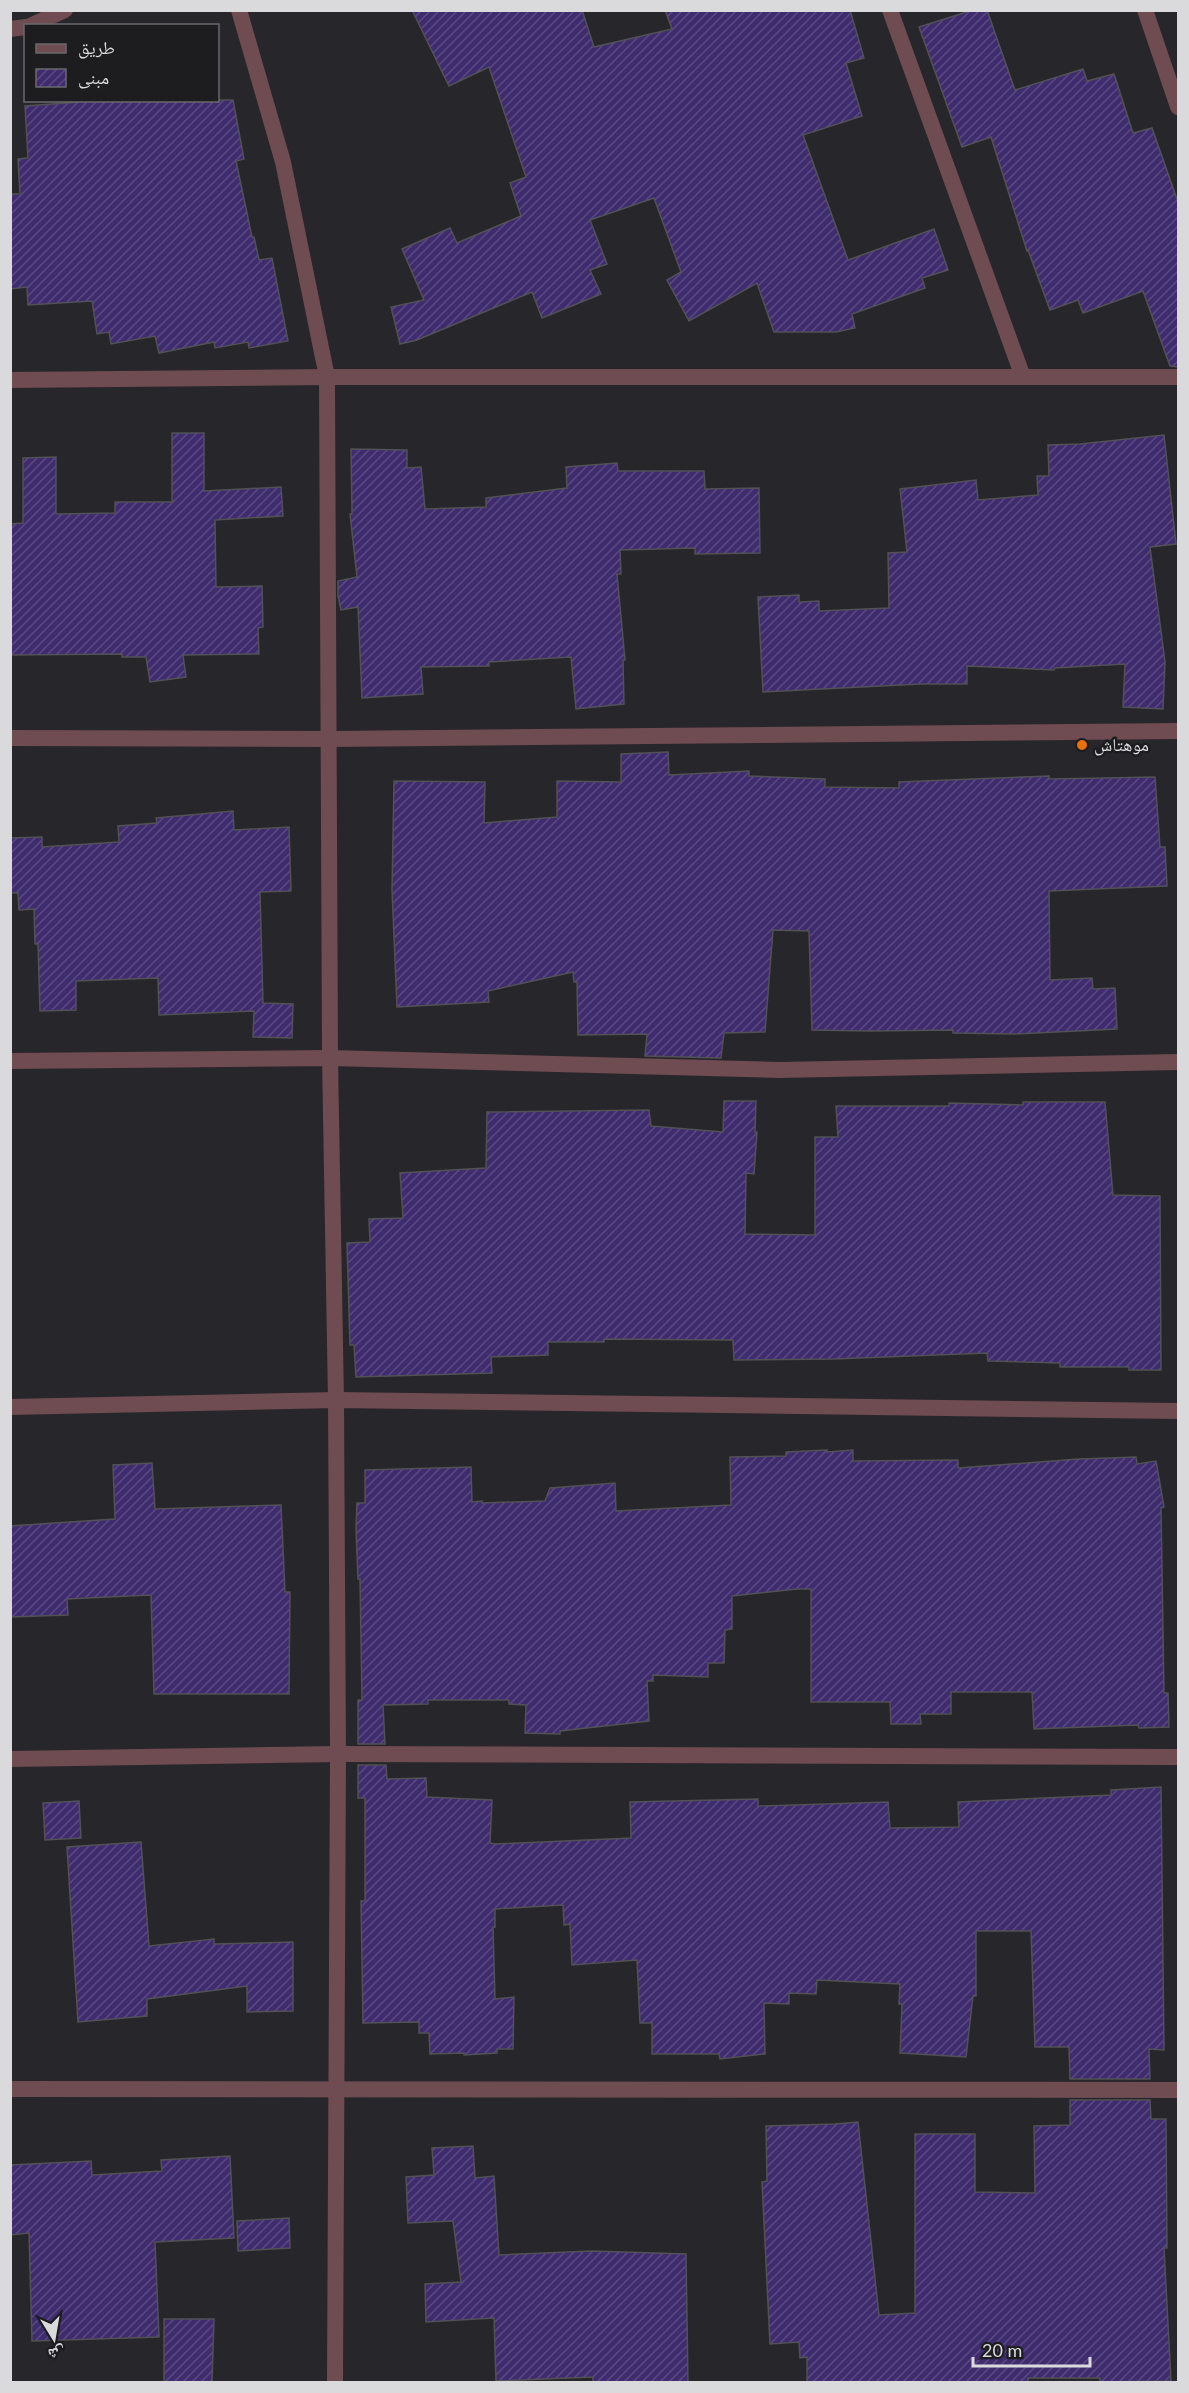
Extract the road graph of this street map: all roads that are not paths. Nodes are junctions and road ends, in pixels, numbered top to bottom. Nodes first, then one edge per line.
1 (65, 10) edge
2 (239, 10) edge
3 (890, 10) edge
4 (1145, 10) edge
5 (33, 24) edge
6 (1179, 107) edge
7 (327, 377) junction
8 (1023, 377) junction
9 (1179, 377) edge
10 (10, 380) edge
11 (1179, 731) edge
12 (10, 738) edge
13 (330, 739) junction
14 (330, 1058) junction
15 (10, 1061) edge
16 (1179, 1062) edge
17 (336, 1400) junction
18 (10, 1407) edge
19 (1179, 1411) edge
20 (338, 1754) junction
21 (1179, 1757) edge
22 (10, 1759) edge
23 (335, 2089) junction
24 (10, 2090) edge
25 (1179, 2090) edge
26 (335, 2382) edge

1 - 5 street
2 - 7 street
3 - 8 street
4 - 6 street
7 - 8 street
7 - 10 street
7 - 13 street
8 - 9 street
11 - 13 street
12 - 13 street
13 - 14 street
14 - 15 street
14 - 16 street
14 - 17 street
17 - 18 street
17 - 19 street
17 - 20 street
20 - 21 street
20 - 22 street
20 - 23 street
23 - 24 street
23 - 25 street
23 - 26 street

